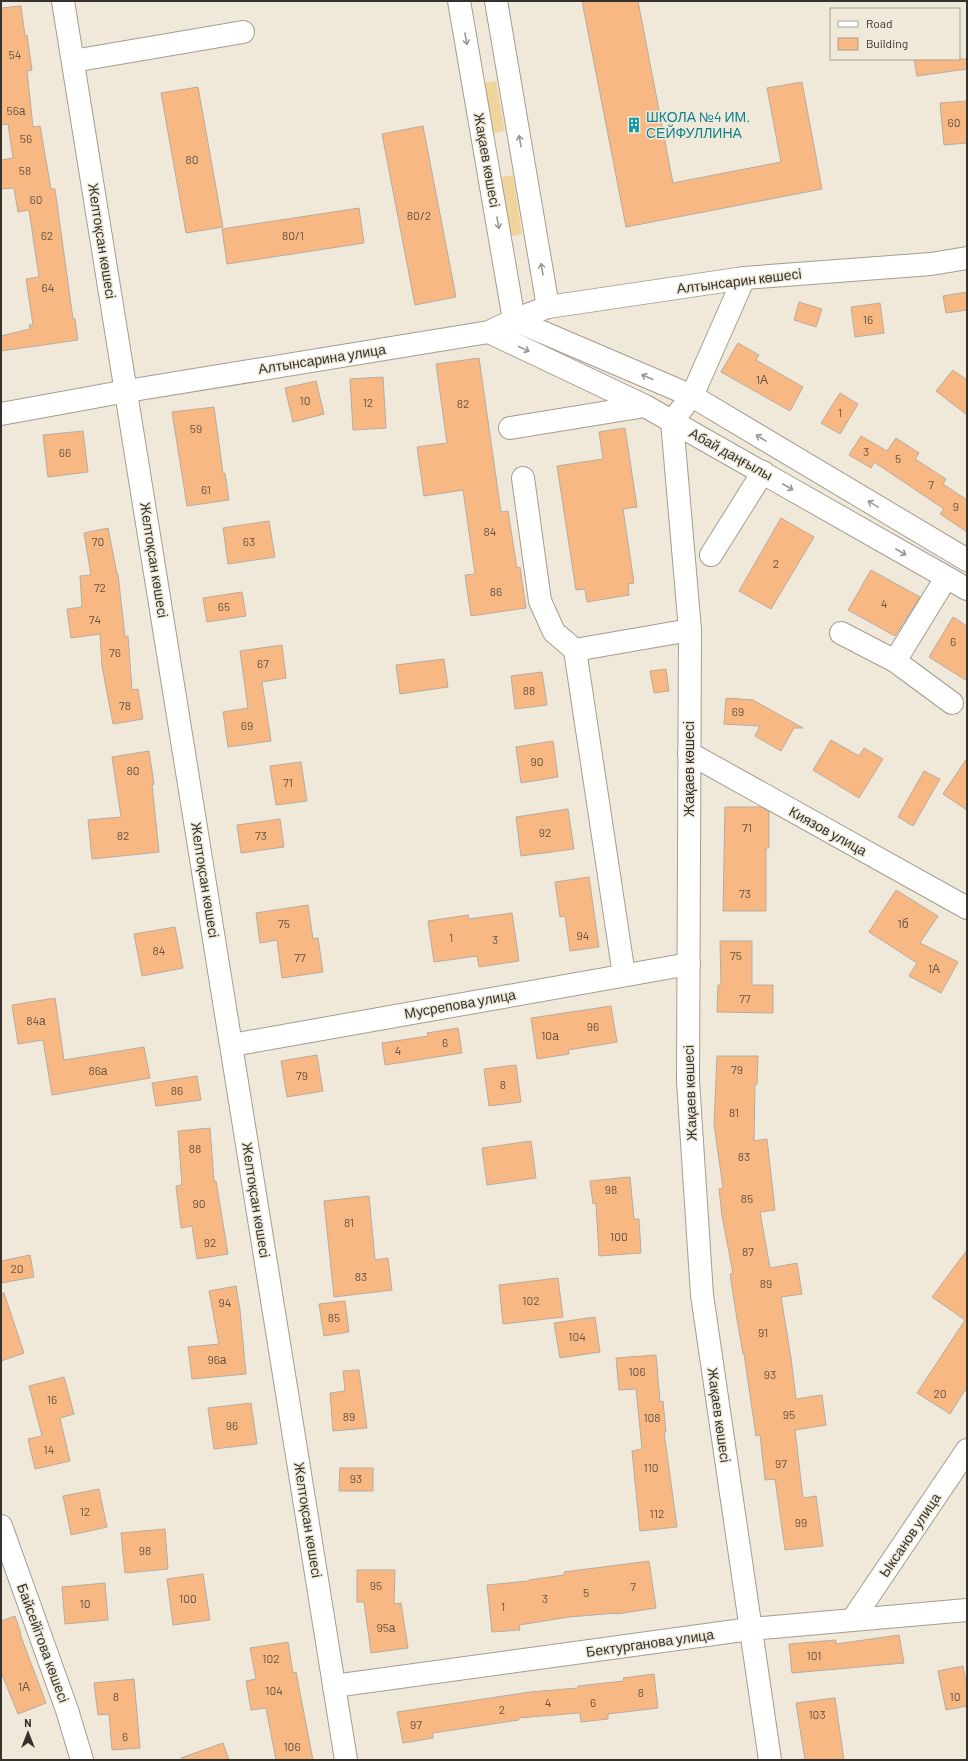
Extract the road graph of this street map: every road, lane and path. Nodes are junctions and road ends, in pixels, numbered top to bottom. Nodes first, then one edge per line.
1 (63, 1) edge
2 (459, 1) edge
3 (496, 1) edge
4 (243, 32) dead end
5 (73, 61) junction
6 (967, 258) edge
7 (744, 278) junction
8 (548, 307) junction
9 (514, 320) junction
10 (489, 332) junction
11 (127, 391) junction
12 (692, 396) junction
13 (645, 406) junction
14 (1, 414) edge
15 (672, 421) junction
16 (510, 428) dead end
17 (763, 472) junction
18 (523, 478) dead end
19 (711, 555) dead end
20 (967, 560) edge
21 (946, 578) junction
22 (967, 589) edge
23 (690, 630) junction
24 (842, 633) dead end
25 (575, 650) junction
26 (895, 661) junction
27 (952, 703) dead end
28 (689, 753) junction
29 (967, 908) edge
30 (689, 964) junction
31 (624, 975) junction
32 (232, 1045) junction
33 (967, 1450) edge
34 (1, 1526) edge
35 (967, 1610) edge
36 (853, 1619) junction
37 (750, 1629) junction
38 (334, 1686) junction
39 (82, 1760) edge
40 (346, 1760) edge
41 (770, 1760) edge

1 - 5 street, Желтоқсан көшесі
2 -> 9 street, Жақаев көшесі
8 -> 3 street
4 - 5 street
5 - 11 street, Желтоқсан көшесі
6 - 7 street, Алтынсарин көшесі
7 - 8 street, Алтынсарин көшесі
7 - 12 street
8 - 9 street, Алтынсарин көшесі
9 - 10 street, Алтынсарина улица
12 -> 9 street, Абай даңғылы
10 - 11 street, Алтынсарина улица
10 -> 13 street, Абай даңғылы
11 - 14 street
11 - 32 street, Желтоқсан көшесі
12 - 15 street
20 -> 12 street, Абай даңғылы
13 - 15 street, Абай даңғылы
13 - 16 street
15 - 17 street, Абай даңғылы
15 - 23 street, Жақаев көшесі
17 - 19 street
17 -> 21 street, Абай даңғылы
18 - 25 street
21 - 22 street, Абай даңғылы
21 - 26 street
23 - 25 street
23 - 28 street, Жақаев көшесі
24 - 26 street
25 - 31 street
26 - 27 street
28 - 29 street, Киязов улица
28 - 30 street, Жақаев көшесі
30 - 31 street, Мусрепова улица
30 - 37 street, Жақаев көшесі
31 - 32 street, Мусрепова улица
32 - 38 street, Желтоқсан көшесі
33 - 36 street, Ыксанов улица
34 - 39 street, Байсейітова көшесі
35 - 36 street, Бектурганова улица
36 - 37 street, Бектурганова улица
37 - 38 street, Бектурганова улица
37 - 41 street, Жақаев көшесі
38 - 40 street, Желтоқсан көшесі

